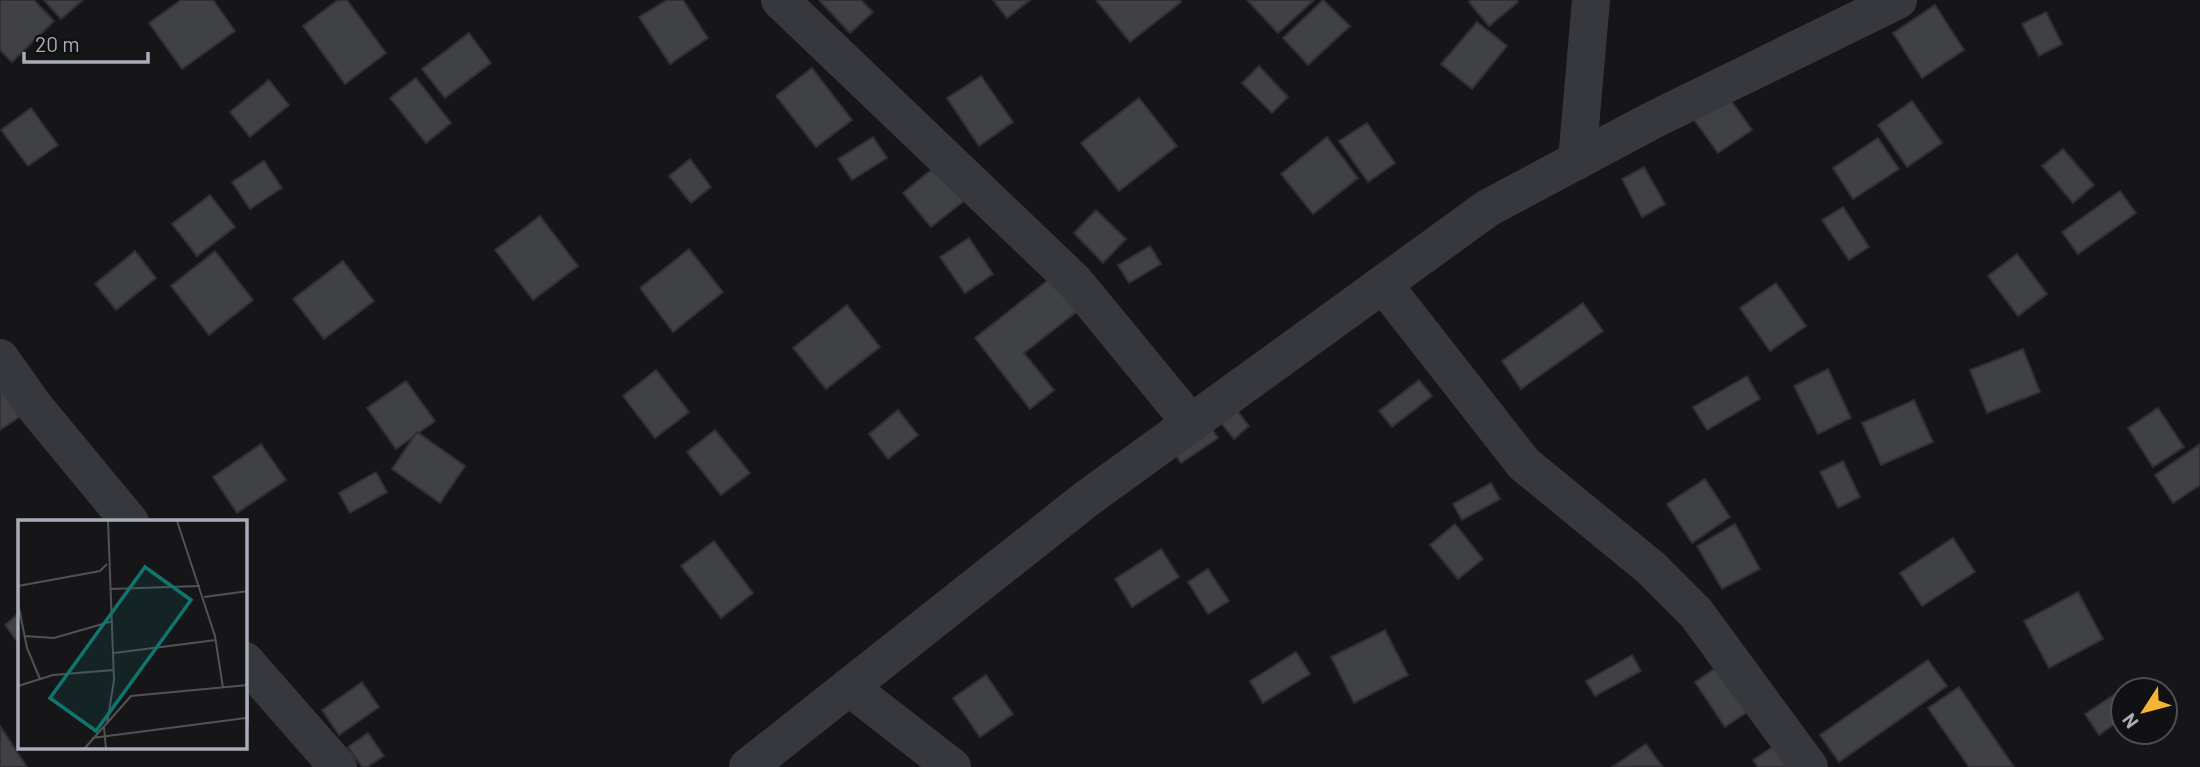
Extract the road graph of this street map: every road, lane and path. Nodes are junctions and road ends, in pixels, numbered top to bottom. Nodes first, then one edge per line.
1 (780, 0) edge
2 (1591, 0) edge
3 (1898, 0) edge
4 (1577, 161) junction
5 (1383, 284) junction
6 (0, 358) edge
7 (1191, 423) junction
8 (128, 520) edge
9 (247, 663) edge
10 (849, 687) junction
11 (338, 767) edge
12 (748, 767) edge
13 (952, 767) edge
14 (1809, 767) edge

1 - 7 street
2 - 4 street
3 - 4 street
4 - 5 street
5 - 7 street
5 - 14 street
6 - 8 street
7 - 10 street
9 - 11 street
10 - 12 street
10 - 13 street

